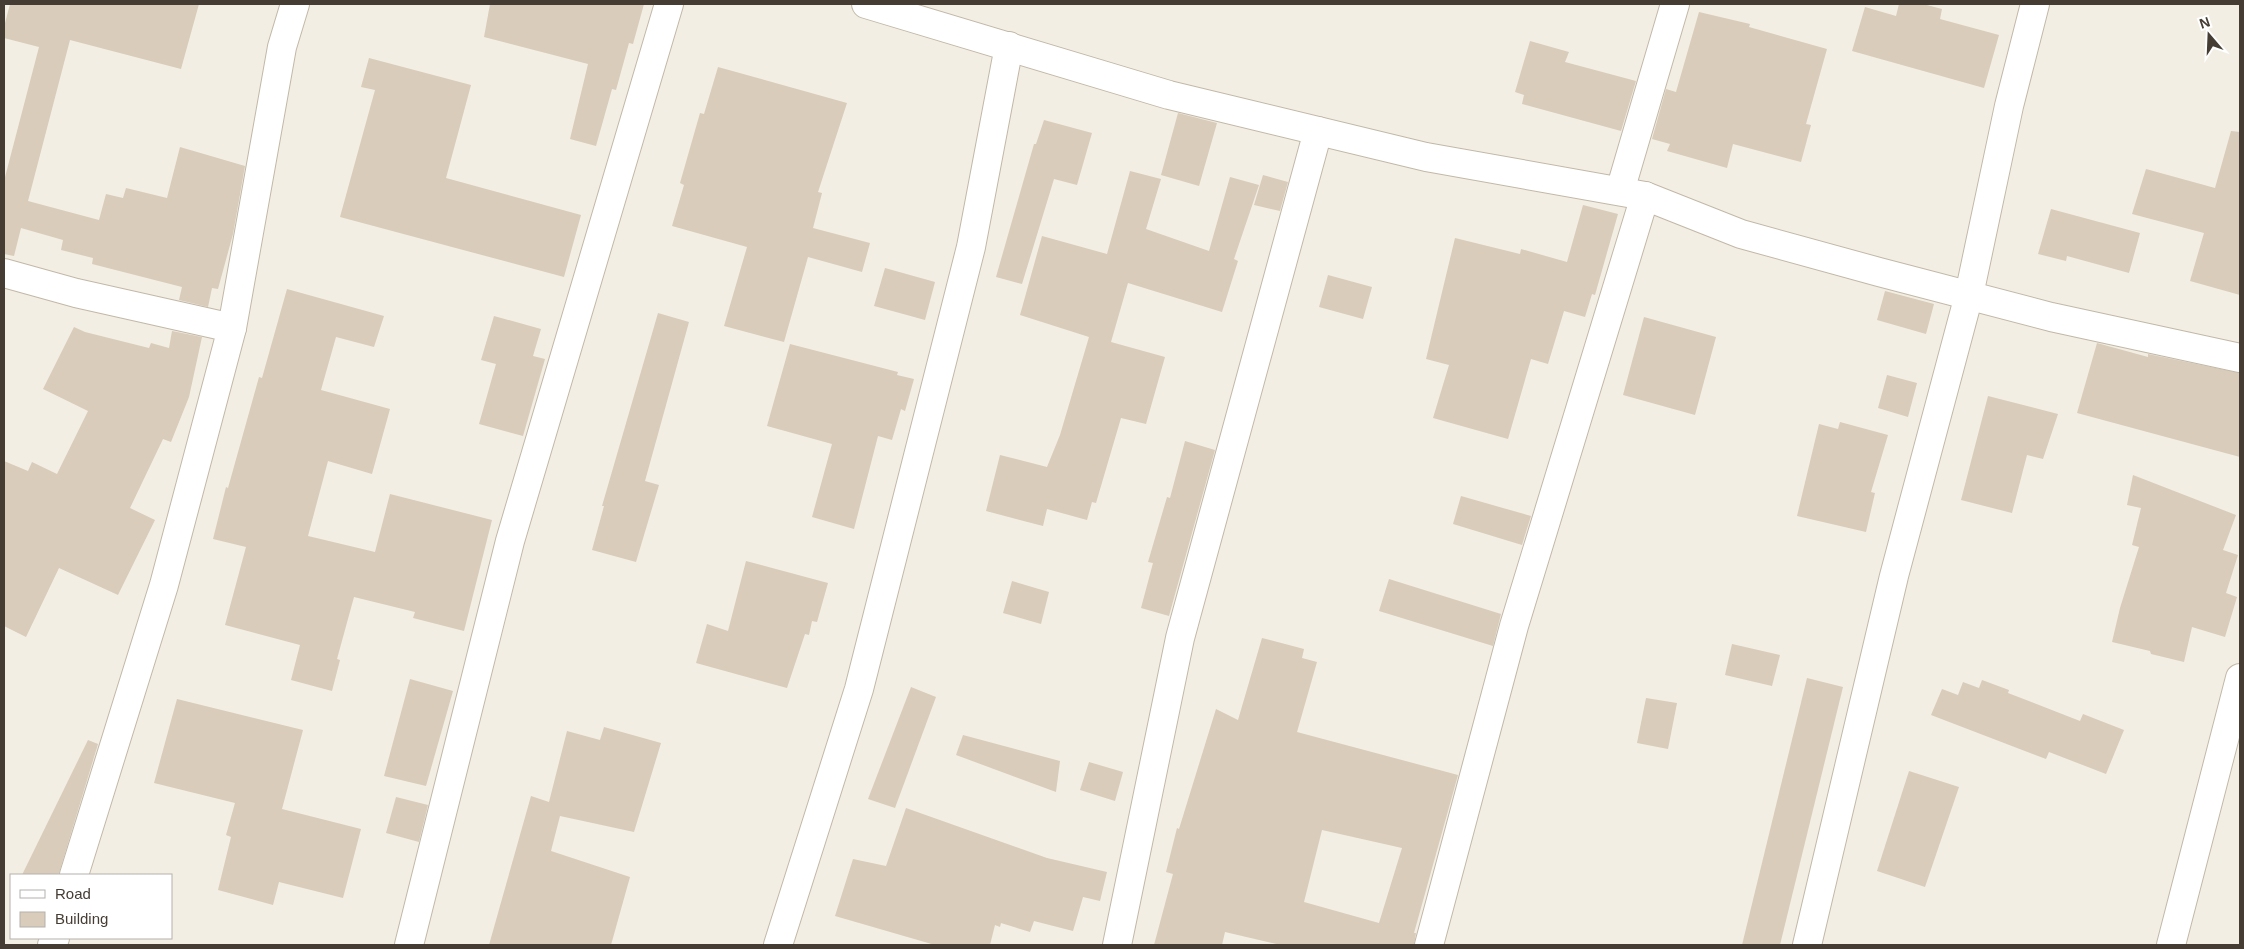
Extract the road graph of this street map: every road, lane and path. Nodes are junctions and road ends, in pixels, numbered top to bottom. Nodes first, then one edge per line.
1 (295, 4) edge
2 (669, 4) edge
3 (866, 4) edge
4 (1675, 4) edge
5 (2035, 4) edge
6 (1009, 46) junction
7 (1318, 131) junction
8 (1632, 193) junction
9 (4, 273) edge
10 (1969, 295) junction
11 (232, 328) junction
12 (2240, 358) edge
13 (2240, 678) edge
14 (74, 874) edge
15 (410, 945) edge
16 (778, 945) edge
17 (1117, 945) edge
18 (1429, 945) edge
19 (1807, 945) edge
20 (2171, 945) edge

1 - 11 street
2 - 15 street
3 - 6 street
4 - 8 street
5 - 10 street
6 - 7 street
6 - 16 street
7 - 8 street
7 - 17 street
8 - 10 street
8 - 18 street
9 - 11 street
10 - 12 street
10 - 19 street
11 - 14 street
13 - 20 street

